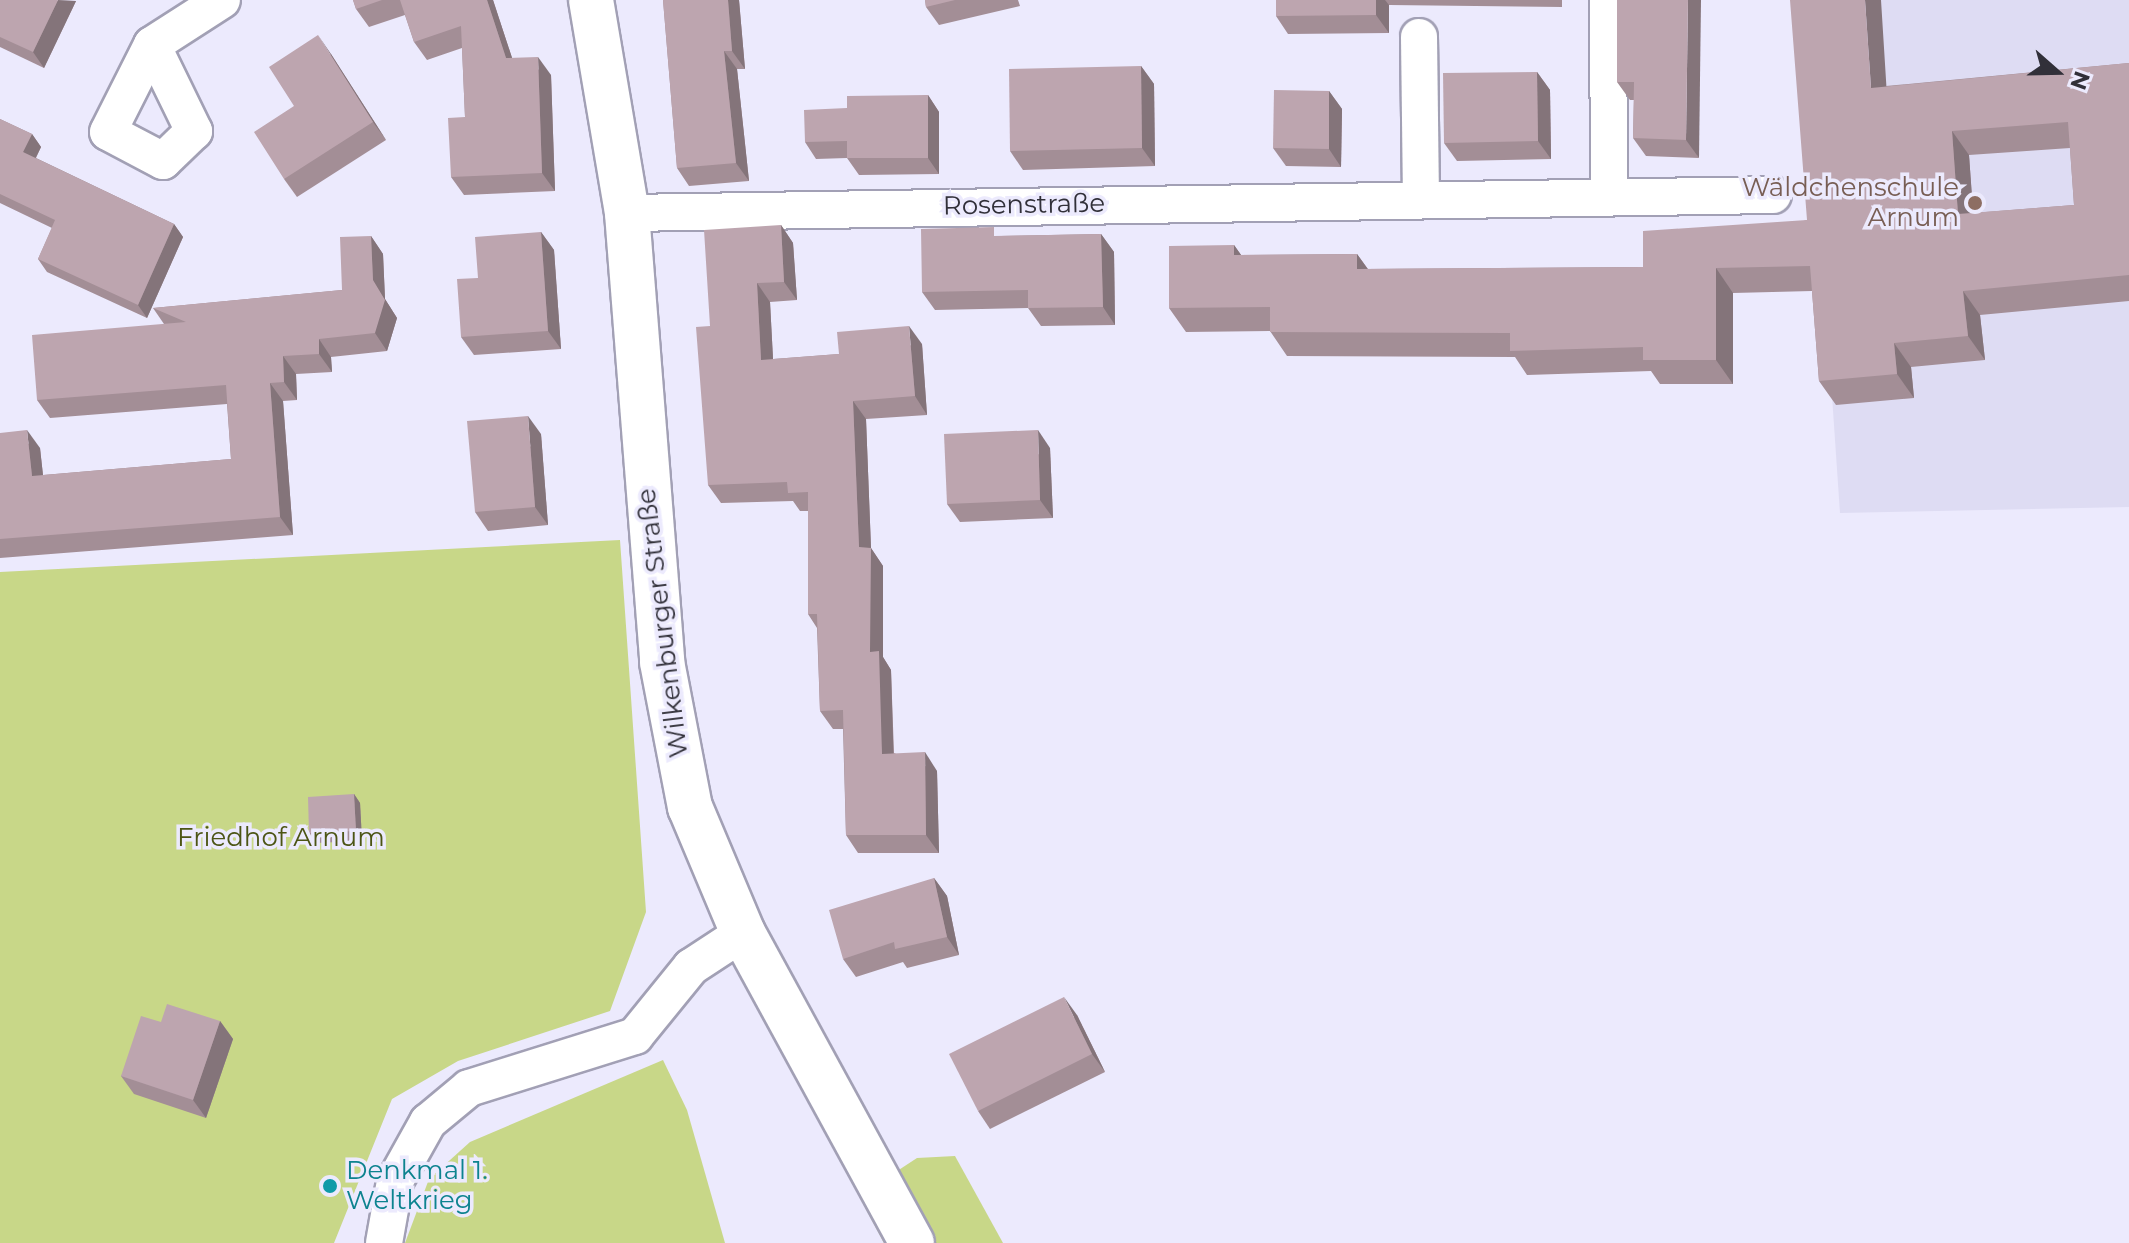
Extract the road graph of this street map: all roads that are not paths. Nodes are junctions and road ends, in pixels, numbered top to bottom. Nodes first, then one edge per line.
1 (222, 0) edge
2 (591, 0) edge
3 (1608, 0) edge
4 (1419, 37) dead end
5 (152, 45) dead end
6 (1773, 195) dead end
7 (1609, 197) junction
8 (1421, 198) junction
9 (627, 213) junction
10 (743, 933) junction
11 (384, 1243) edge
12 (912, 1243) edge

1 - 5 street
2 - 9 main road, Wilkenburger Straße
3 - 7 street
4 - 8 street
6 - 7 street, Rosenstraße
7 - 8 street, Rosenstraße
8 - 9 street, Rosenstraße
9 - 10 main road, Wilkenburger Straße
10 - 11 street
10 - 12 main road, Wilkenburger Straße

